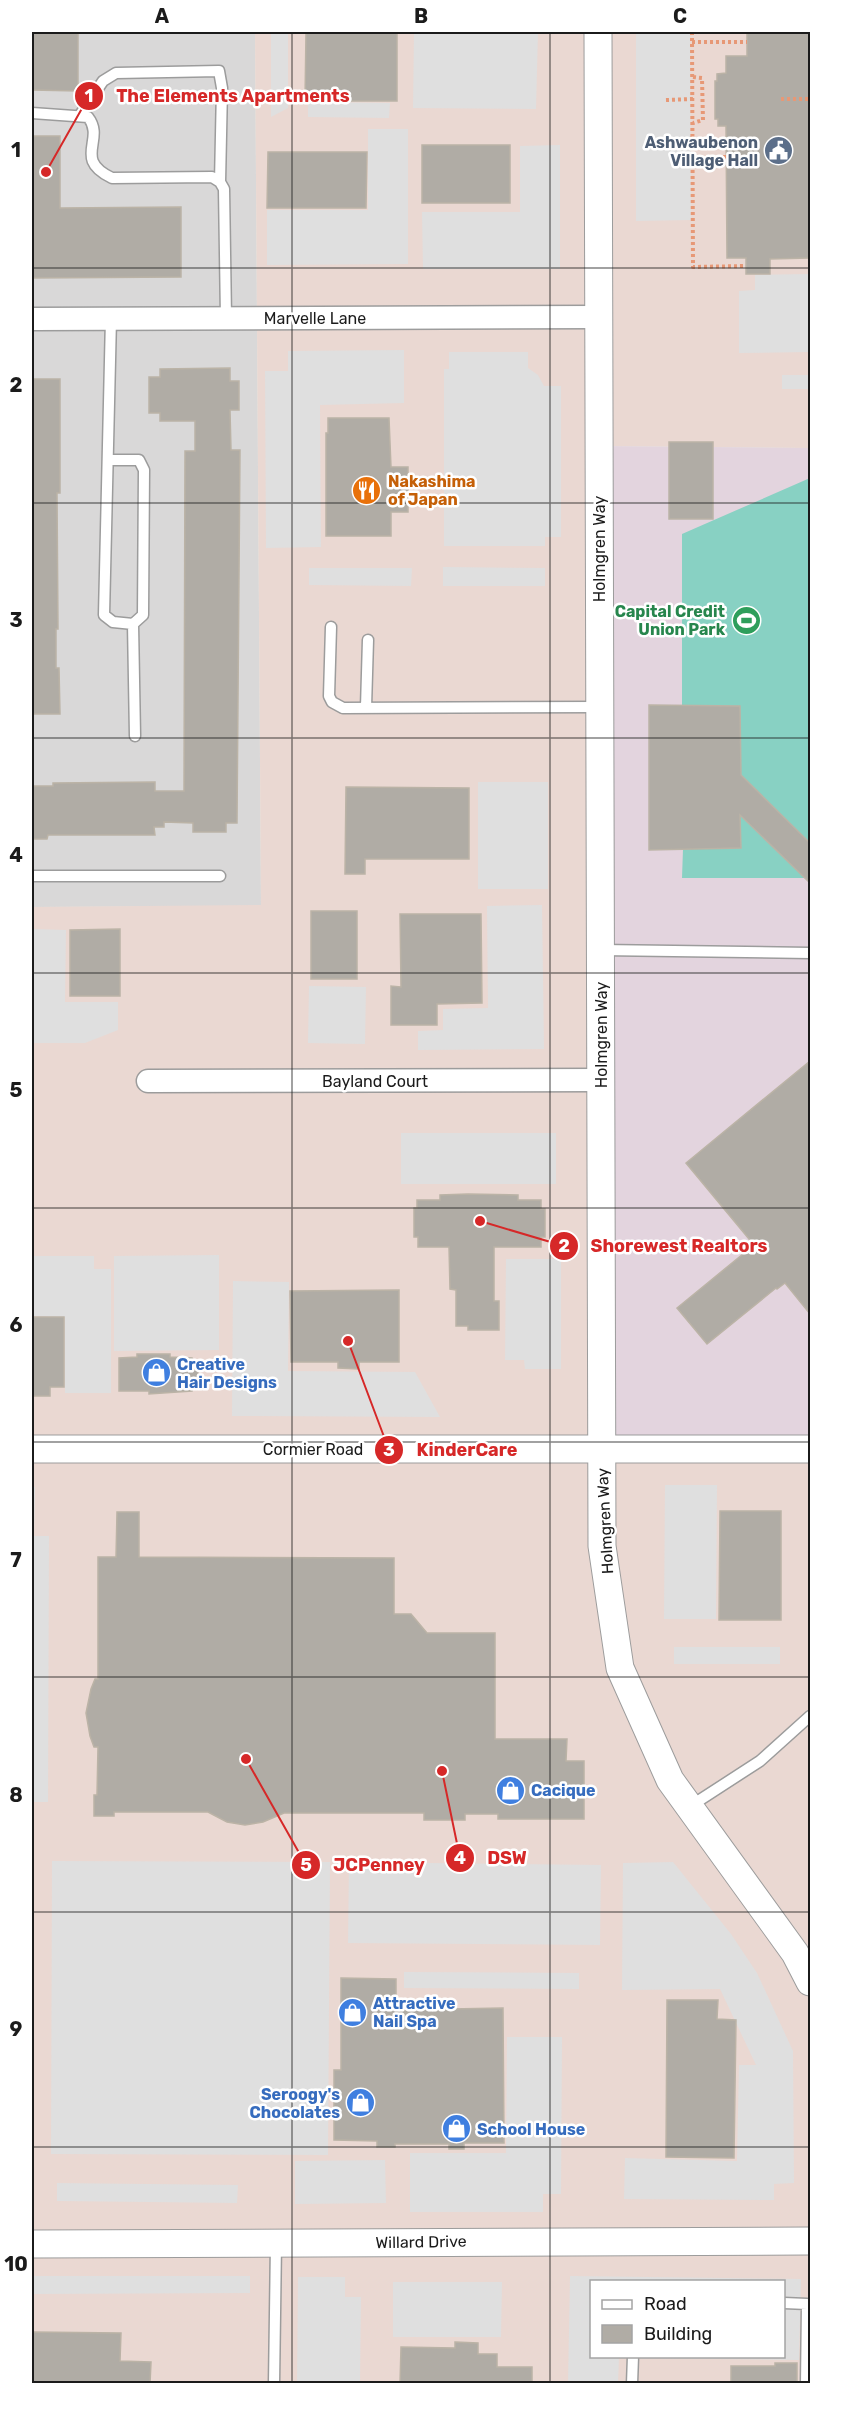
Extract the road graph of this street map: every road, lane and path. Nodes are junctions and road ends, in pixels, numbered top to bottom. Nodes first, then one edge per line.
1 (598, 32) edge
2 (692, 32) edge
3 (692, 42) junction
4 (747, 42) dead end
5 (693, 77) junction
6 (693, 99) junction
7 (781, 99) dead end
8 (810, 99) edge
9 (666, 100) dead end
10 (32, 113) edge
11 (81, 115) junction
12 (693, 123) junction
13 (693, 157) junction
14 (747, 157) dead end
15 (220, 182) junction
16 (746, 266) dead end
17 (599, 317) junction
18 (111, 318) junction
19 (225, 318) junction
20 (32, 319) edge
21 (108, 460) junction
22 (133, 624) junction
23 (331, 627) dead end
24 (368, 640) dead end
25 (366, 707) junction
26 (600, 707) junction
27 (135, 736) dead end
28 (32, 876) edge
29 (220, 876) dead end
30 (601, 950) junction
31 (810, 953) edge
32 (601, 1080) junction
33 (148, 1081) dead end
34 (32, 1449) edge
35 (602, 1449) junction
36 (810, 1449) edge
37 (810, 1716) edge
38 (689, 1807) junction
39 (810, 1982) edge
40 (810, 2241) edge
41 (276, 2243) junction
42 (32, 2244) edge
43 (785, 2303) edge
44 (633, 2358) edge
45 (274, 2384) edge
46 (632, 2384) edge
47 (806, 2384) edge

1 - 17 street, Holmgren Way
2 - 3 path
3 - 4 path
3 - 5 path
5 - 6 path
5 - 12 path
6 - 9 path
6 - 12 path
7 - 8 path
10 - 11 lane
11 - 15 lane
11 - 15 lane
12 - 13 path
13 - 14 path
13 - 16 path
15 - 19 lane
17 - 19 street, Marvelle Lane
17 - 26 street, Holmgren Way
18 - 19 street, Marvelle Lane
18 - 20 street, Marvelle Lane
18 - 21 lane
21 - 22 lane
21 - 22 lane
22 - 27 lane
23 - 25 lane
24 - 25 lane
25 - 26 lane
26 - 30 street, Holmgren Way
28 - 29 lane
30 - 31 lane
30 - 32 street, Holmgren Way
32 - 33 street, Bayland Court
32 - 35 street, Holmgren Way
34 - 35 street, Cormier Road
35 - 36 street, Cormier Road
35 - 38 street, Holmgren Way
37 - 38 lane
38 - 39 street, Holmgren Way
40 - 41 street, Willard Drive
41 - 42 street, Willard Drive
41 - 45 lane
43 - 47 lane
44 - 46 lane

